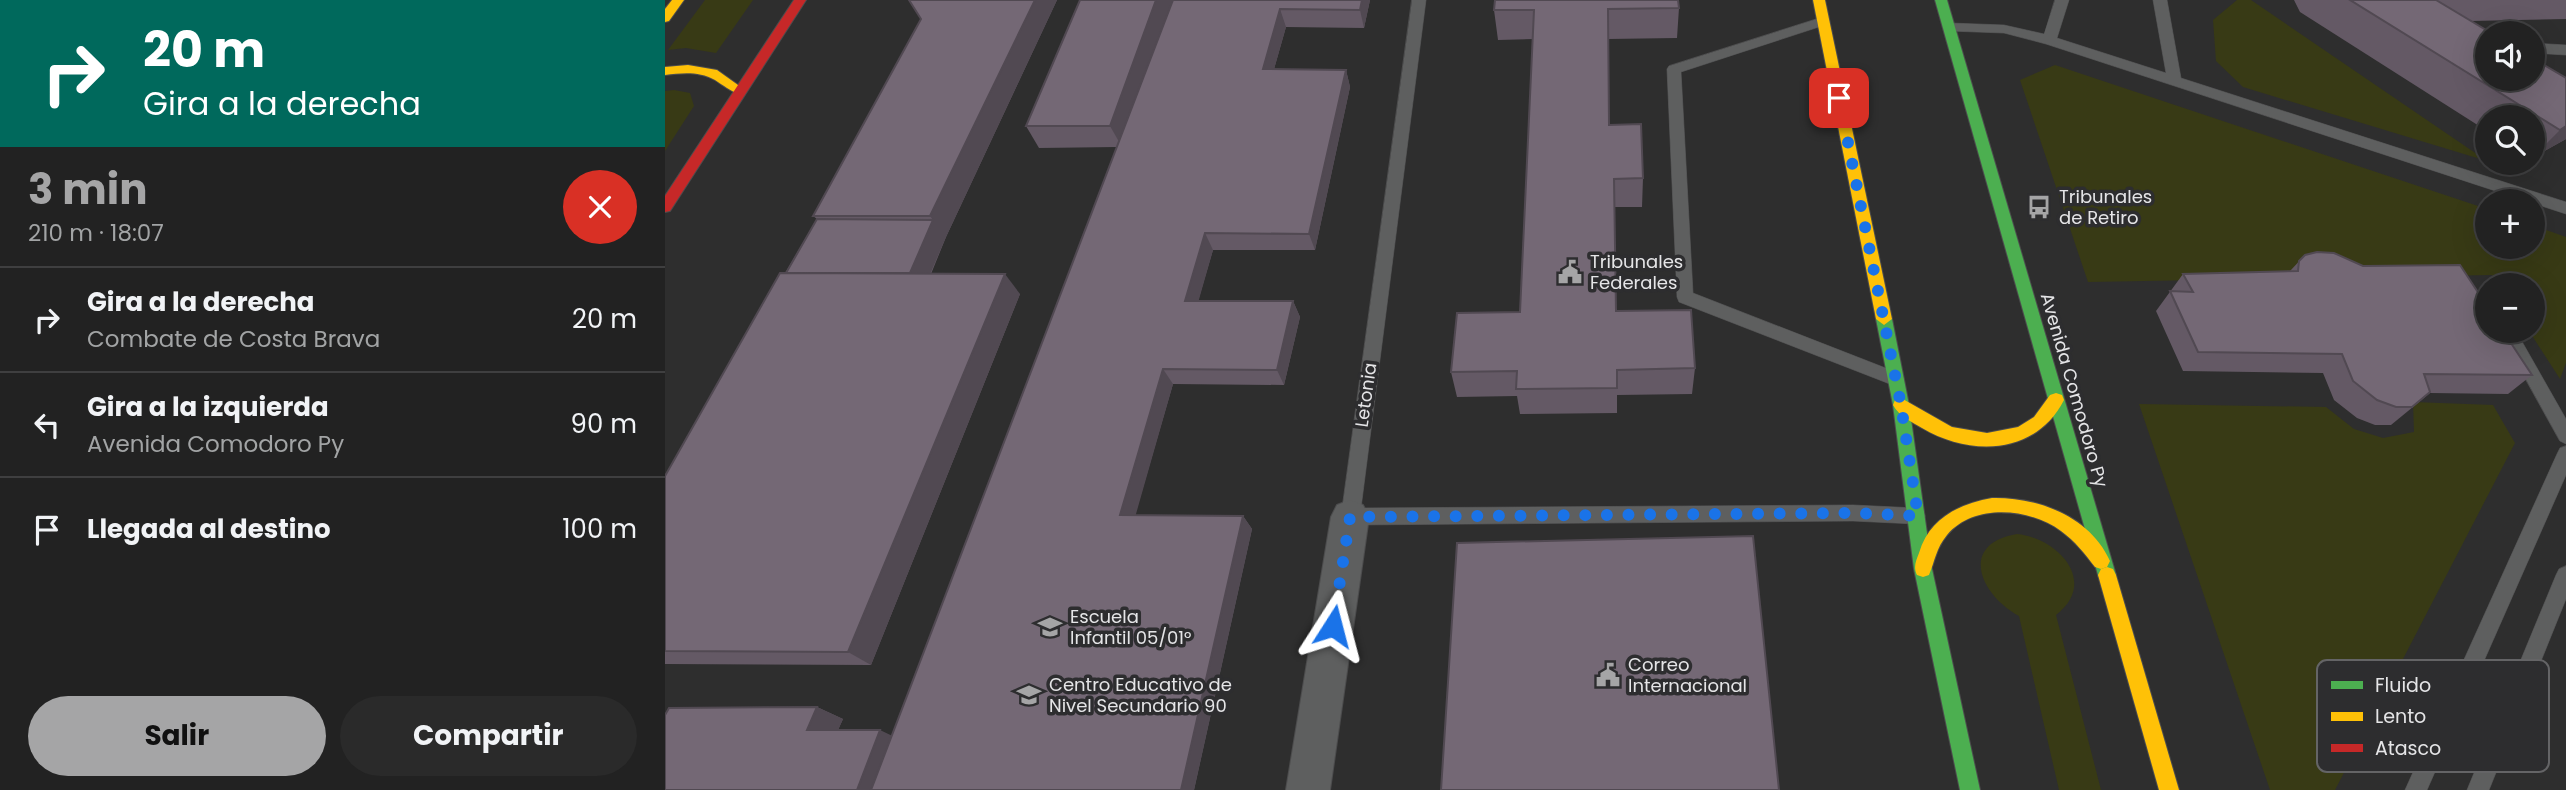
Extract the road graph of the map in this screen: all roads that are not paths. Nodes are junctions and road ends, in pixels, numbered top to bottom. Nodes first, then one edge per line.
1 (678, 0) edge
2 (800, 0) edge
3 (1419, 0) edge
4 (1819, 0) edge
5 (1941, 0) edge
6 (2062, 0) edge
7 (2160, 0) edge
8 (665, 18) edge
9 (1823, 21) junction
10 (1950, 27) junction
11 (2049, 40) junction
12 (2545, 49) edge
13 (2566, 50) edge
14 (665, 71) edge
15 (2174, 79) junction
16 (739, 90) junction
17 (665, 207) edge
18 (2566, 208) edge
19 (2514, 343) edge
20 (1895, 379) junction
21 (2056, 400) junction
22 (1901, 405) junction
23 (2566, 436) edge
24 (2566, 454) edge
25 (1918, 516) junction
26 (1350, 517) junction
27 (2105, 565) junction
28 (1923, 569) junction
29 (2566, 575) edge
30 (2474, 660) edge
31 (2531, 660) edge
32 (1943, 662) junction
33 (1948, 764) dead end
34 (2424, 772) edge
35 (2485, 772) edge
36 (1308, 790) edge
37 (1970, 790) edge
38 (2169, 790) edge
39 (2416, 790) edge
40 (2478, 790) edge

1 - 8 main road
2 - 16 main road
3 - 26 lane, Letonia
4 - 9 main road
5 - 10 main road, Avenida Comodoro Py
6 - 11 lane
7 - 15 lane
9 - 20 main road
9 - 20 lane
10 - 11 lane
10 - 21 main road, Avenida Comodoro Py
11 - 15 lane
12 - 13 lane
14 - 16 main road
15 - 18 lane
16 - 17 main road
19 - 23 lane
20 - 22 main road
21 - 22 main road
21 - 27 main road, Avenida Comodoro Py
22 - 25 main road
24 - 30 lane
25 - 26 lane
25 - 28 main road
26 - 36 street, Letonia
27 - 28 main road
27 - 38 main road, Avenida Comodoro Py
28 - 32 main road
29 - 31 lane
32 - 33 main road
32 - 37 main road
34 - 39 lane
35 - 40 lane

